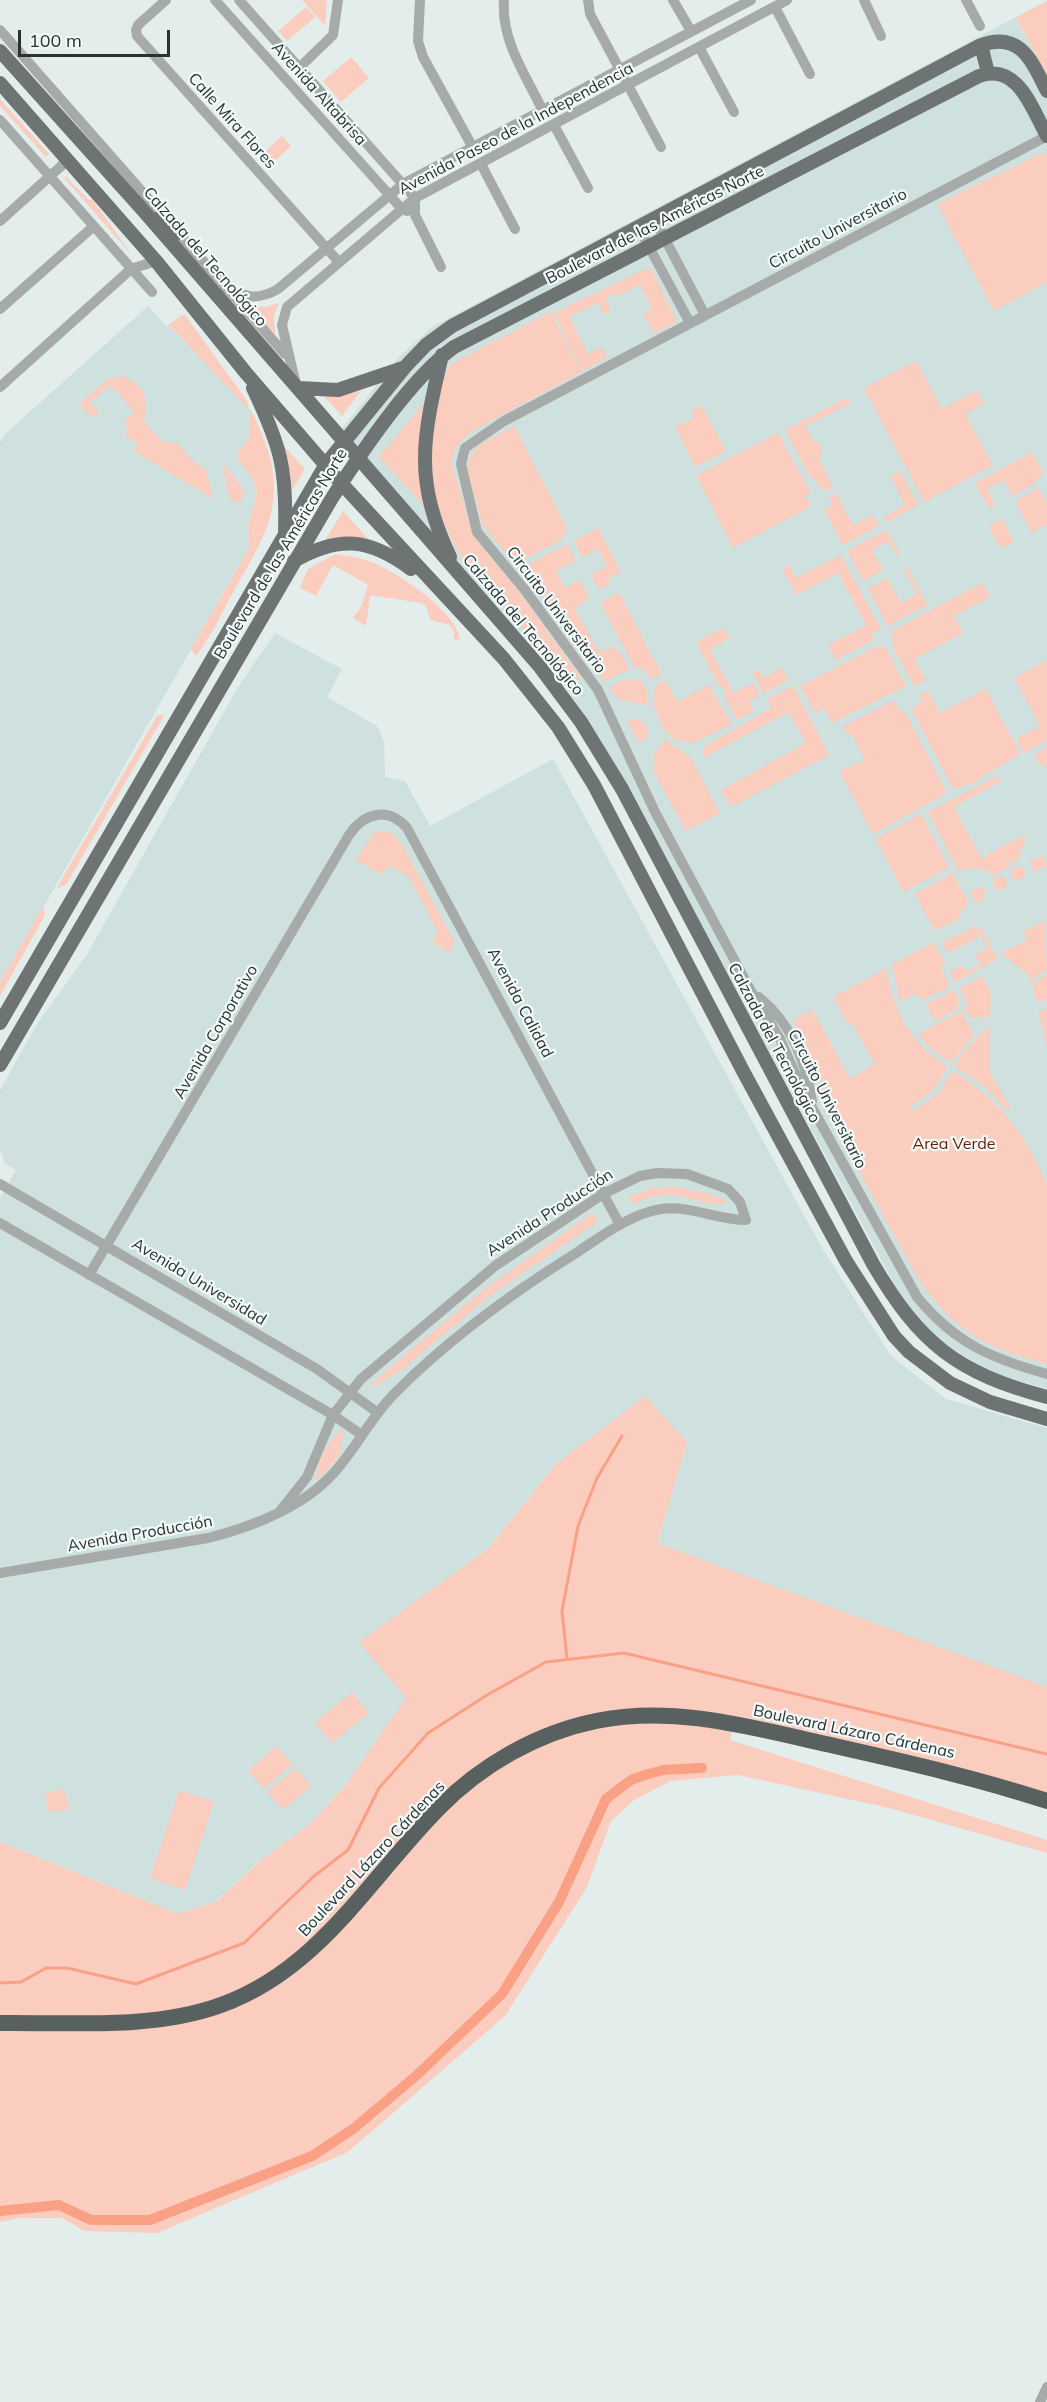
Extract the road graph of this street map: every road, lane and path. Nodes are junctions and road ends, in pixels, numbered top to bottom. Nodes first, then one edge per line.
1 (166, 0) edge
2 (215, 0) edge
3 (239, 0) edge
4 (338, 0) edge
5 (420, 0) edge
6 (504, 0) edge
7 (588, 0) edge
8 (673, 0) edge
9 (751, 0) edge
10 (787, 0) edge
11 (864, 0) edge
12 (966, 0) edge
13 (774, 7) junction
14 (980, 26) dead end
15 (0, 30) edge
16 (691, 31) junction
17 (881, 36) dead end
18 (981, 45) junction
19 (699, 47) junction
20 (0, 51) edge
21 (300, 68) junction
22 (618, 70) junction
23 (988, 72) junction
24 (810, 74) dead end
25 (0, 83) edge
26 (627, 86) junction
27 (1047, 91) edge
28 (542, 109) junction
29 (734, 112) dead end
30 (0, 120) edge
31 (554, 125) junction
32 (1047, 136) edge
33 (472, 146) junction
34 (661, 147) dead end
35 (68, 160) junction
36 (481, 164) junction
37 (50, 177) junction
38 (403, 184) junction
39 (588, 188) dead end
40 (389, 194) junction
41 (415, 198) junction
42 (401, 208) junction
43 (142, 209) junction
44 (415, 215) junction
45 (655, 220) junction
46 (0, 221) edge
47 (94, 226) junction
48 (639, 228) junction
49 (515, 230) dead end
50 (178, 233) junction
51 (665, 239) junction
52 (650, 247) junction
53 (327, 248) junction
54 (156, 261) junction
55 (338, 261) junction
56 (441, 267) dead end
57 (131, 269) junction
58 (225, 288) junction
59 (152, 292) dead end
60 (0, 309) edge
61 (705, 315) junction
62 (690, 323) junction
63 (442, 355) junction
64 (290, 360) junction
65 (405, 367) junction
66 (246, 373) junction
67 (0, 387) edge
68 (297, 387) junction
69 (344, 441) junction
70 (358, 457) junction
71 (326, 464) junction
72 (341, 483) junction
73 (285, 534) junction
74 (292, 562) junction
75 (459, 575) junction
76 (431, 583) junction
77 (377, 814) joint
78 (39, 954) junction
79 (58, 965) junction
80 (0, 1023) edge
81 (0, 1065) edge
82 (0, 1184) edge
83 (603, 1194) junction
84 (0, 1223) edge
85 (620, 1225) junction
86 (107, 1245) junction
87 (89, 1275) junction
88 (1047, 1374) edge
89 (349, 1391) junction
90 (1047, 1397) edge
91 (378, 1413) junction
92 (333, 1415) junction
93 (1047, 1419) edge
94 (362, 1435) junction
95 (280, 1511) junction
96 (0, 1573) edge
97 (1047, 1801) edge
98 (0, 2023) edge
99 (1047, 2387) edge
100 (1040, 2402) edge

1 - 53 street, Calle Mira Flores
2 - 40 street, Avenida Altabrisa
3 - 21 street, Avenida Altabrisa
4 - 21 street
5 - 33 street
6 - 28 street
7 - 22 street
8 - 16 street
9 - 16 street, Avenida Paseo de la Independencia
10 - 13 street, Avenida Paseo de la Independencia
11 - 17 street
12 - 14 street
13 - 19 street, Avenida Paseo de la Independencia
13 - 24 street
15 - 50 street, Calzada del Tecnológico
16 - 22 street, Avenida Paseo de la Independencia
18 - 23 main road
18 - 27 main road
18 - 45 main road, Boulevard de las Américas Norte
19 - 26 street, Avenida Paseo de la Independencia
19 - 29 street
20 - 43 main road, Calzada del Tecnológico
21 - 38 street, Avenida Altabrisa
22 - 26 street
22 - 28 street, Avenida Paseo de la Independencia
23 - 32 main road
23 - 51 main road, Boulevard de las Américas Norte
25 - 35 main road
26 - 31 street, Avenida Paseo de la Independencia
26 - 34 street
28 - 33 street, Avenida Paseo de la Independencia
30 - 37 street
31 - 36 street, Avenida Paseo de la Independencia
31 - 39 street
32 - 61 street, Circuito Universitario
33 - 38 street, Avenida Paseo de la Independencia
35 - 37 street
35 - 54 main road
36 - 41 street, Avenida Paseo de la Independencia
36 - 49 street
37 - 46 street
37 - 47 street
38 - 40 street, Avenida Paseo de la Independencia
38 - 41 street, Avenida Altabrisa
40 - 42 street, Avenida Altabrisa
40 - 53 street, Avenida Paseo de la Independencia
41 - 42 street, Avenida Paseo de la Independencia
41 - 44 street
42 - 44 street
42 - 55 street, Avenida Paseo de la Independencia
43 - 50 main road
43 - 68 main road, Calzada del Tecnológico
44 - 56 street
45 - 48 main road, Boulevard de las Américas Norte
45 - 51 street
47 - 57 street
47 - 60 street
48 - 52 street
48 - 65 main road, Boulevard de las Américas Norte
50 - 58 street, Calzada del Tecnológico
51 - 52 main road, Boulevard de las Américas Norte
51 - 61 street
52 - 62 street
52 - 63 main road, Boulevard de las Américas Norte
53 - 55 street, Calle Mira Flores
53 - 58 street, Avenida Paseo de la Independencia
54 - 57 street
54 - 66 main road
55 - 64 street, Avenida Paseo de la Independencia
57 - 59 street
57 - 67 street
58 - 64 street, Calzada del Tecnológico
61 - 62 street, Circuito Universitario
62 - 88 street, Circuito Universitario
63 - 70 main road, Boulevard de las Américas Norte
63 - 75 main road
64 - 68 street, Avenida Paseo de la Independencia
65 - 68 main road
65 - 69 main road, Boulevard de las Américas Norte
66 - 71 main road
66 - 73 main road
68 - 69 main road, Calzada del Tecnológico
69 - 70 main road, Calzada del Tecnológico
69 - 71 main road, Boulevard de las Américas Norte
70 - 72 main road, Boulevard de las Américas Norte
70 - 75 main road, Calzada del Tecnológico
71 - 72 main road
71 - 73 main road, Boulevard de las Américas Norte
72 - 74 main road, Boulevard de las Américas Norte
72 - 76 main road
73 - 78 main road, Boulevard de las Américas Norte
74 - 76 main road
74 - 79 main road, Boulevard de las Américas Norte
75 - 90 main road, Calzada del Tecnológico
76 - 93 main road
77 - 83 street, Avenida Calidad
77 - 86 street, Avenida Corporativo
78 - 79 main road
78 - 80 main road, Boulevard de las Américas Norte
79 - 81 main road, Boulevard de las Américas Norte
82 - 86 street, Avenida Universidad
83 - 85 street, Avenida Calidad
83 - 85 street, Avenida Producción
83 - 89 street, Avenida Producción
84 - 87 street
85 - 91 street, Avenida Producción
86 - 87 street, Avenida Corporativo
86 - 89 street, Avenida Universidad
87 - 92 street
89 - 91 street, Avenida Universidad
89 - 92 street, Avenida Producción
91 - 94 street, Avenida Producción
92 - 94 street
92 - 95 street, Avenida Producción
94 - 95 street, Avenida Producción
95 - 96 street, Avenida Producción
97 - 98 highway, Boulevard Lázaro Cárdenas
99 - 100 street

